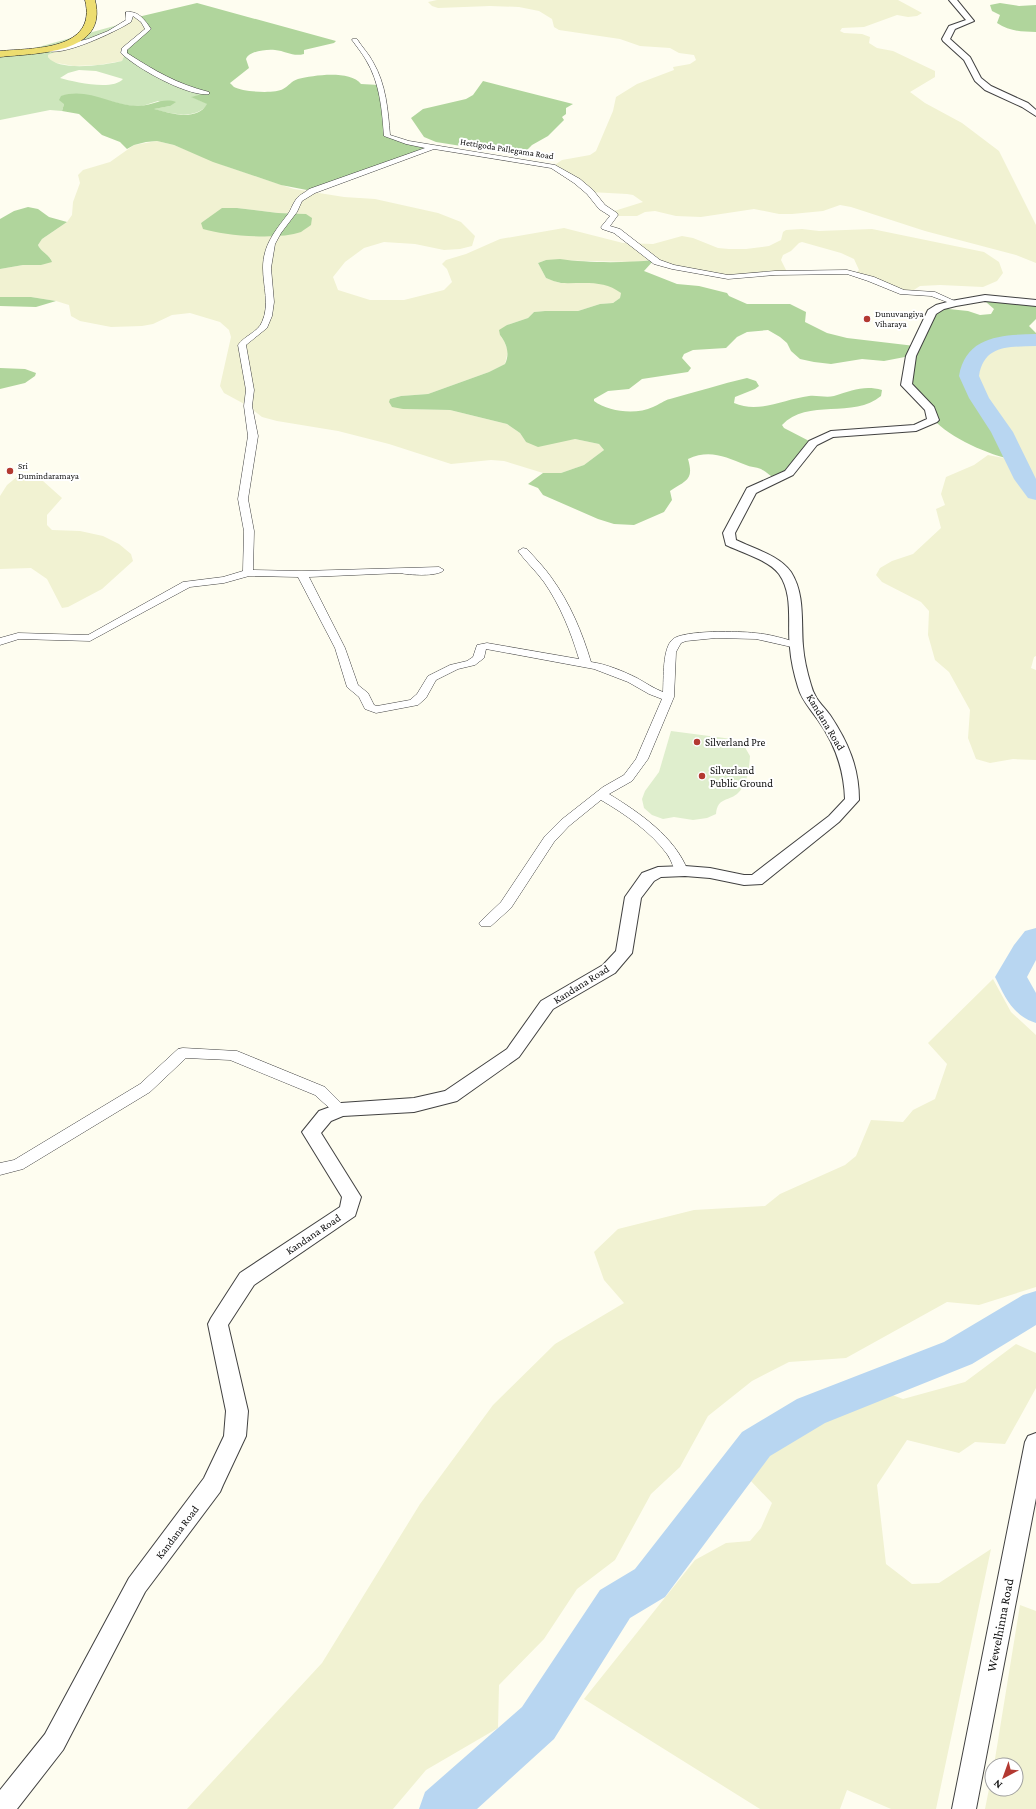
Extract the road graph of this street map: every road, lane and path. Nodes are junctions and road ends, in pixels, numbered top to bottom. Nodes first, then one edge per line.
1 (90, 0) edge
2 (953, 0) edge
3 (355, 40) dead end
4 (48, 50) junction
5 (0, 54) edge
6 (207, 92) dead end
7 (1036, 114) edge
8 (434, 147) junction
9 (955, 303) junction
10 (1036, 303) edge
11 (523, 552) dead end
12 (439, 570) dead end
13 (248, 573) junction
14 (302, 574) junction
15 (0, 642) edge
16 (796, 645) junction
17 (586, 663) junction
18 (668, 697) junction
19 (601, 795) junction
20 (682, 871) junction
21 (486, 922) dead end
22 (341, 1110) junction
23 (0, 1169) edge
24 (1036, 1442) edge
25 (1, 1809) edge
26 (964, 1809) edge

1 - 4 main road
2 - 7 street
3 - 8 street, Hettigoda Pallegama Road
4 - 5 main road
4 - 6 street
8 - 9 street, Hettigoda Pallegama Road
8 - 13 street
9 - 10 street, Kandana Road
9 - 16 street, Kandana Road
11 - 17 street
12 - 14 street
13 - 14 street
13 - 15 street
14 - 17 street
16 - 18 street
16 - 20 street, Kandana Road
17 - 18 street
18 - 19 street
19 - 20 street
19 - 21 street
20 - 22 street, Kandana Road
22 - 23 street
22 - 25 street, Kandana Road
24 - 26 street, Wewelhinna Road

